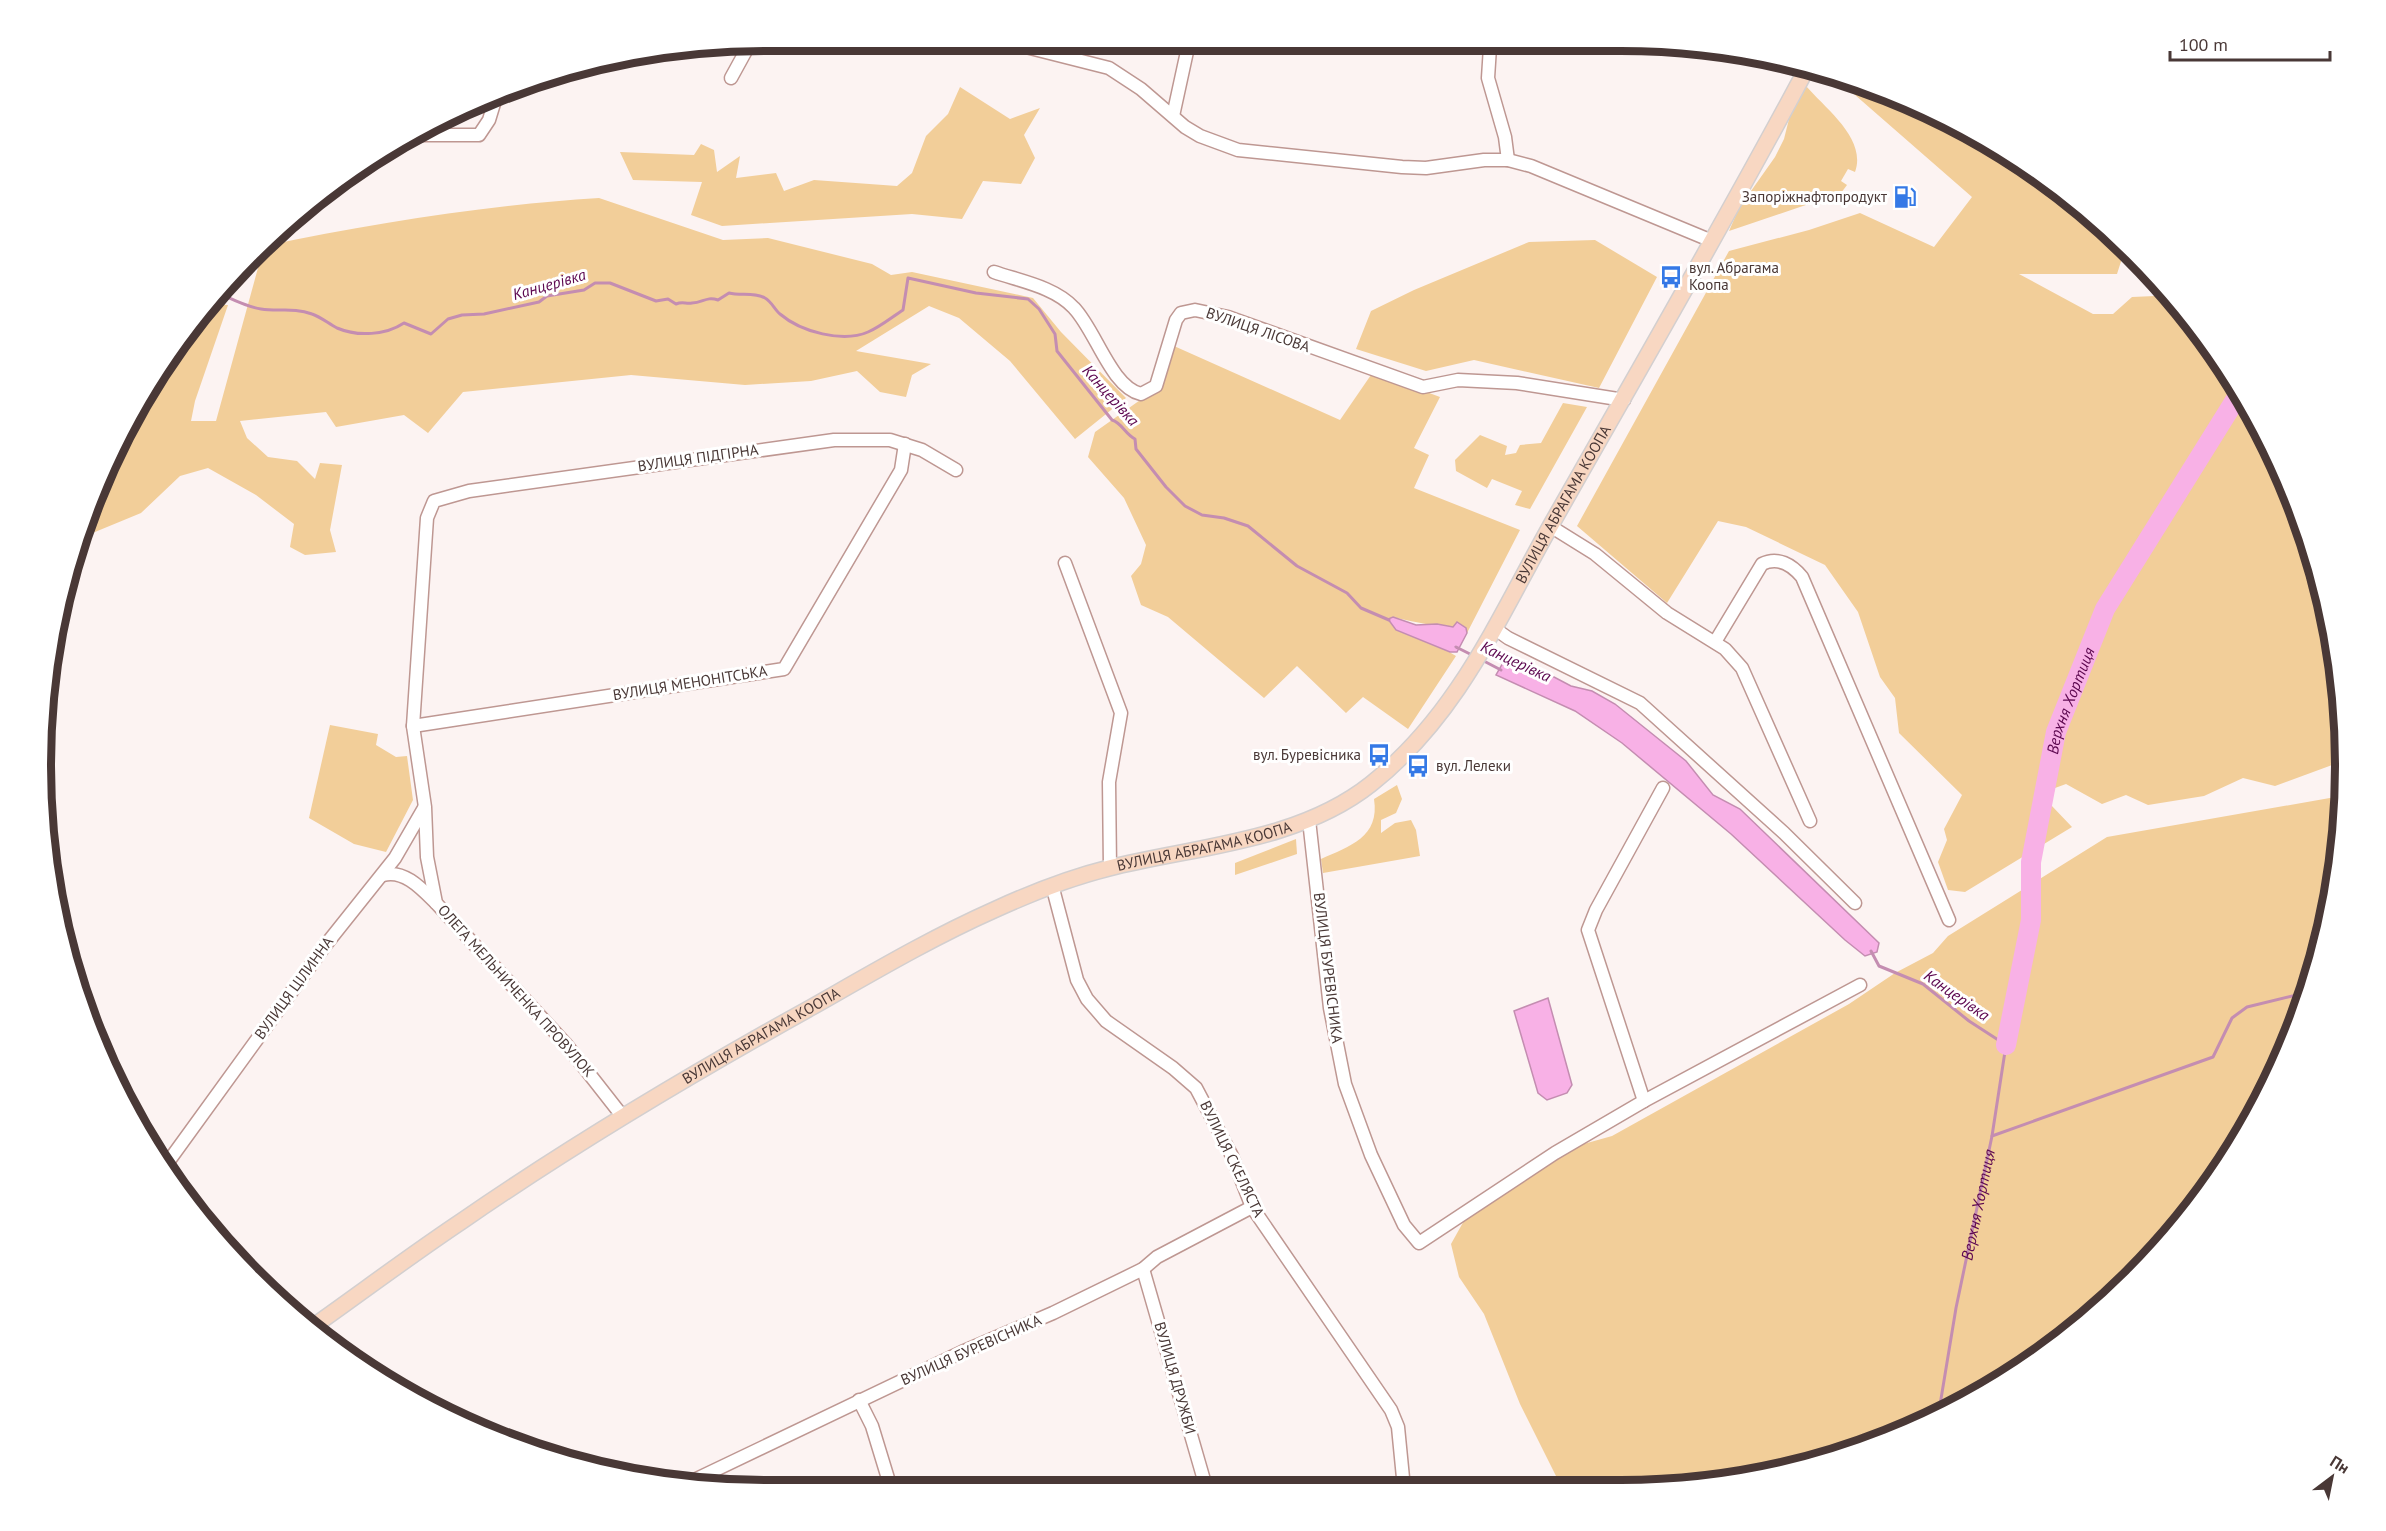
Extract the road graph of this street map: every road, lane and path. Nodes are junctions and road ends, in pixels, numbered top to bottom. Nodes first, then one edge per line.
1 (1042, 51) edge
2 (1187, 51) edge
3 (1490, 51) edge
4 (745, 52) edge
5 (1803, 75) edge
6 (731, 78) dead end
7 (494, 104) edge
8 (1173, 116) junction
9 (430, 135) edge
10 (1508, 160) junction
11 (1712, 241) junction
12 (994, 272) dead end
13 (1624, 400) junction
14 (904, 444) junction
15 (956, 470) dead end
16 (434, 501) joint
17 (1550, 526) junction
18 (1065, 563) dead end
19 (1494, 628) junction
20 (1715, 642) junction
21 (413, 726) junction
22 (1663, 788) dead end
23 (424, 807) junction
24 (1309, 820) junction
25 (1810, 821) dead end
26 (1110, 868) junction
27 (383, 875) junction
28 (1052, 885) junction
29 (436, 903) junction
30 (1855, 903) dead end
31 (1948, 920) dead end
32 (1860, 985) dead end
33 (1644, 1101) junction
34 (623, 1117) junction
35 (170, 1160) edge
36 (1252, 1207) junction
37 (1143, 1269) junction
38 (319, 1322) edge
39 (860, 1400) junction
40 (702, 1477) edge
41 (888, 1480) edge
42 (1204, 1480) edge
43 (1403, 1480) edge

1 - 8 street
2 - 8 street
3 - 10 street
4 - 6 street
5 - 11 main road, ВУЛИЦЯ АБРАГАМА КООПА
7 - 9 street
8 - 10 street
10 - 11 street
11 - 13 main road, ВУЛИЦЯ АБРАГАМА КООПА
12 - 13 street, ВУЛИЦЯ ЛІСОВА
13 - 17 main road, ВУЛИЦЯ АБРАГАМА КООПА
14 - 15 street, ВУЛИЦЯ ПІДГІРНА
14 - 16 street, ВУЛИЦЯ ПІДГІРНА
14 - 21 street, ВУЛИЦЯ МЕНОНІТСЬКА
16 - 21 street, ОЛЕГА МЕЛЬНИЧЕНКА ПРОВУЛОК
17 - 19 main road, ВУЛИЦЯ АБРАГАМА КООПА
17 - 20 street
18 - 26 street
19 - 24 main road, ВУЛИЦЯ АБРАГАМА КООПА
19 - 30 street
20 - 25 street
20 - 31 street
21 - 23 street, ОЛЕГА МЕЛЬНИЧЕНКА ПРОВУЛОК
22 - 33 street
23 - 27 street, ВУЛИЦЯ ЦІЛИННА
23 - 29 street, ОЛЕГА МЕЛЬНИЧЕНКА ПРОВУЛОК
24 - 26 main road, ВУЛИЦЯ АБРАГАМА КООПА
24 - 33 street, ВУЛИЦЯ БУРЕВІСНИКА
26 - 28 main road, ВУЛИЦЯ АБРАГАМА КООПА
27 - 29 street
27 - 35 street, ВУЛИЦЯ ЦІЛИННА
28 - 34 main road, ВУЛИЦЯ АБРАГАМА КООПА
28 - 36 street, ВУЛИЦЯ СКЕЛЯСТА
29 - 34 street, ОЛЕГА МЕЛЬНИЧЕНКА ПРОВУЛОК
32 - 33 street
34 - 38 main road, ВУЛИЦЯ АБРАГАМА КООПА
36 - 37 street, ВУЛИЦЯ БУРЕВІСНИКА
36 - 43 street, ВУЛИЦЯ СКЕЛЯСТА
37 - 39 street, ВУЛИЦЯ БУРЕВІСНИКА
37 - 42 street, ВУЛИЦЯ ДРУЖБИ
39 - 40 street, ВУЛИЦЯ БУРЕВІСНИКА
39 - 41 street

